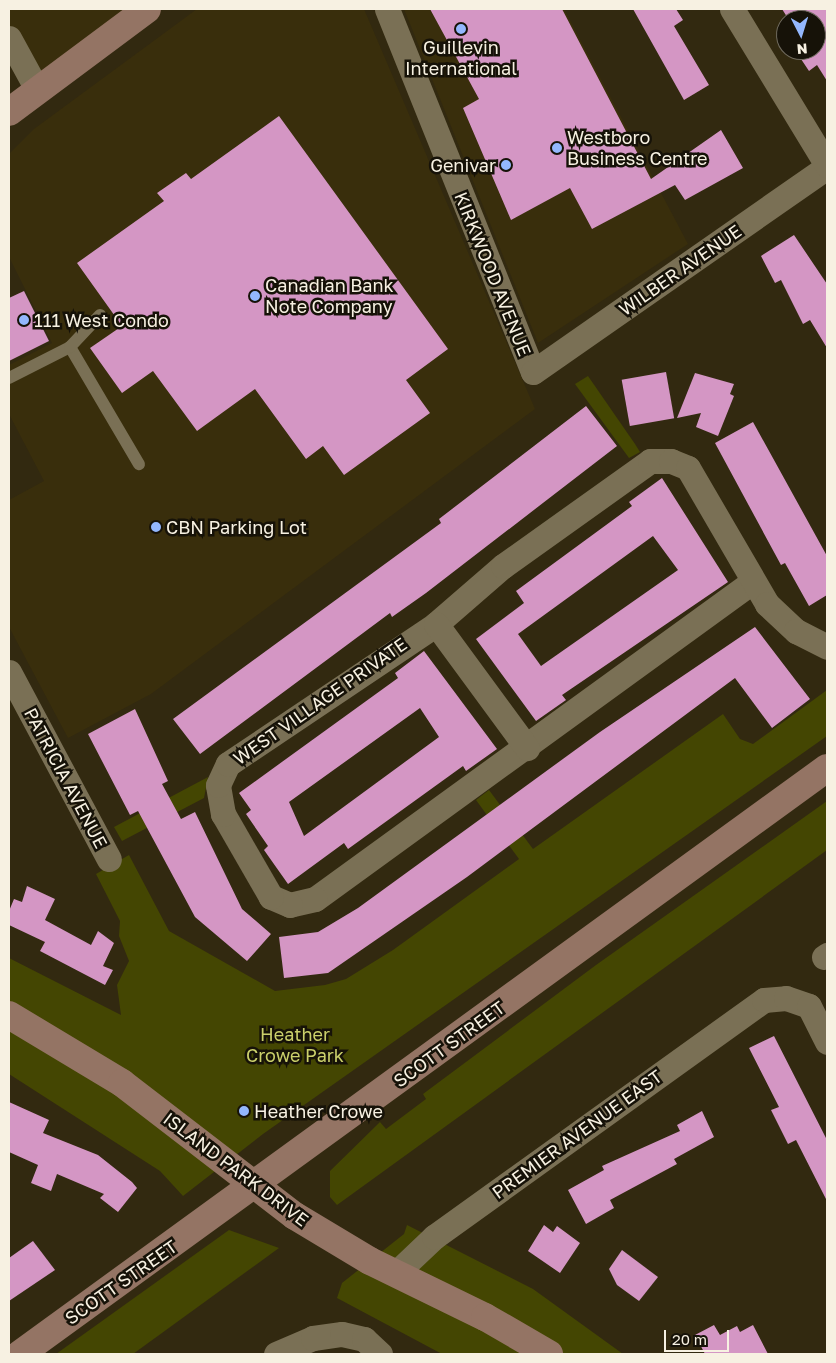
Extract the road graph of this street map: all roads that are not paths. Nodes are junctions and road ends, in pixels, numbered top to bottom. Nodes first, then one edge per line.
1 (147, 9) edge
2 (387, 9) edge
3 (732, 9) edge
4 (9, 38) edge
5 (38, 91) junction
6 (9, 112) edge
7 (827, 166) edge
8 (100, 314) dead end
9 (70, 347) junction
10 (533, 372) joint
11 (9, 378) edge
12 (140, 464) dead end
13 (752, 582) junction
14 (436, 624) junction
15 (827, 647) edge
16 (9, 672) edge
17 (527, 748) junction
18 (827, 768) edge
19 (109, 859) dead end
20 (9, 1015) edge
21 (827, 1042) edge
22 (255, 1188) junction
23 (395, 1274) junction
24 (20, 1354) edge
25 (276, 1354) edge
26 (380, 1354) edge
27 (549, 1354) edge

1 - 5 main road
2 - 10 street, KIRKWOOD AVENUE
3 - 7 street
4 - 5 street
5 - 6 main road
7 - 10 street, WILBER AVENUE
8 - 9 lane
9 - 11 lane
9 - 12 lane
13 - 14 street, WEST VILLAGE PRIVATE
13 - 15 street, WEST VILLAGE PRIVATE
13 - 17 street, WEST VILLAGE PRIVATE
14 - 17 street
14 - 17 street, WEST VILLAGE PRIVATE
16 - 19 street, PATRICIA AVENUE
18 - 22 main road, SCOTT STREET
20 - 22 main road, ISLAND PARK DRIVE
21 - 23 street, PREMIER AVENUE EAST
22 - 23 main road, ISLAND PARK DRIVE
22 - 24 main road, SCOTT STREET
23 - 27 main road, ISLAND PARK DRIVE
25 - 26 street

